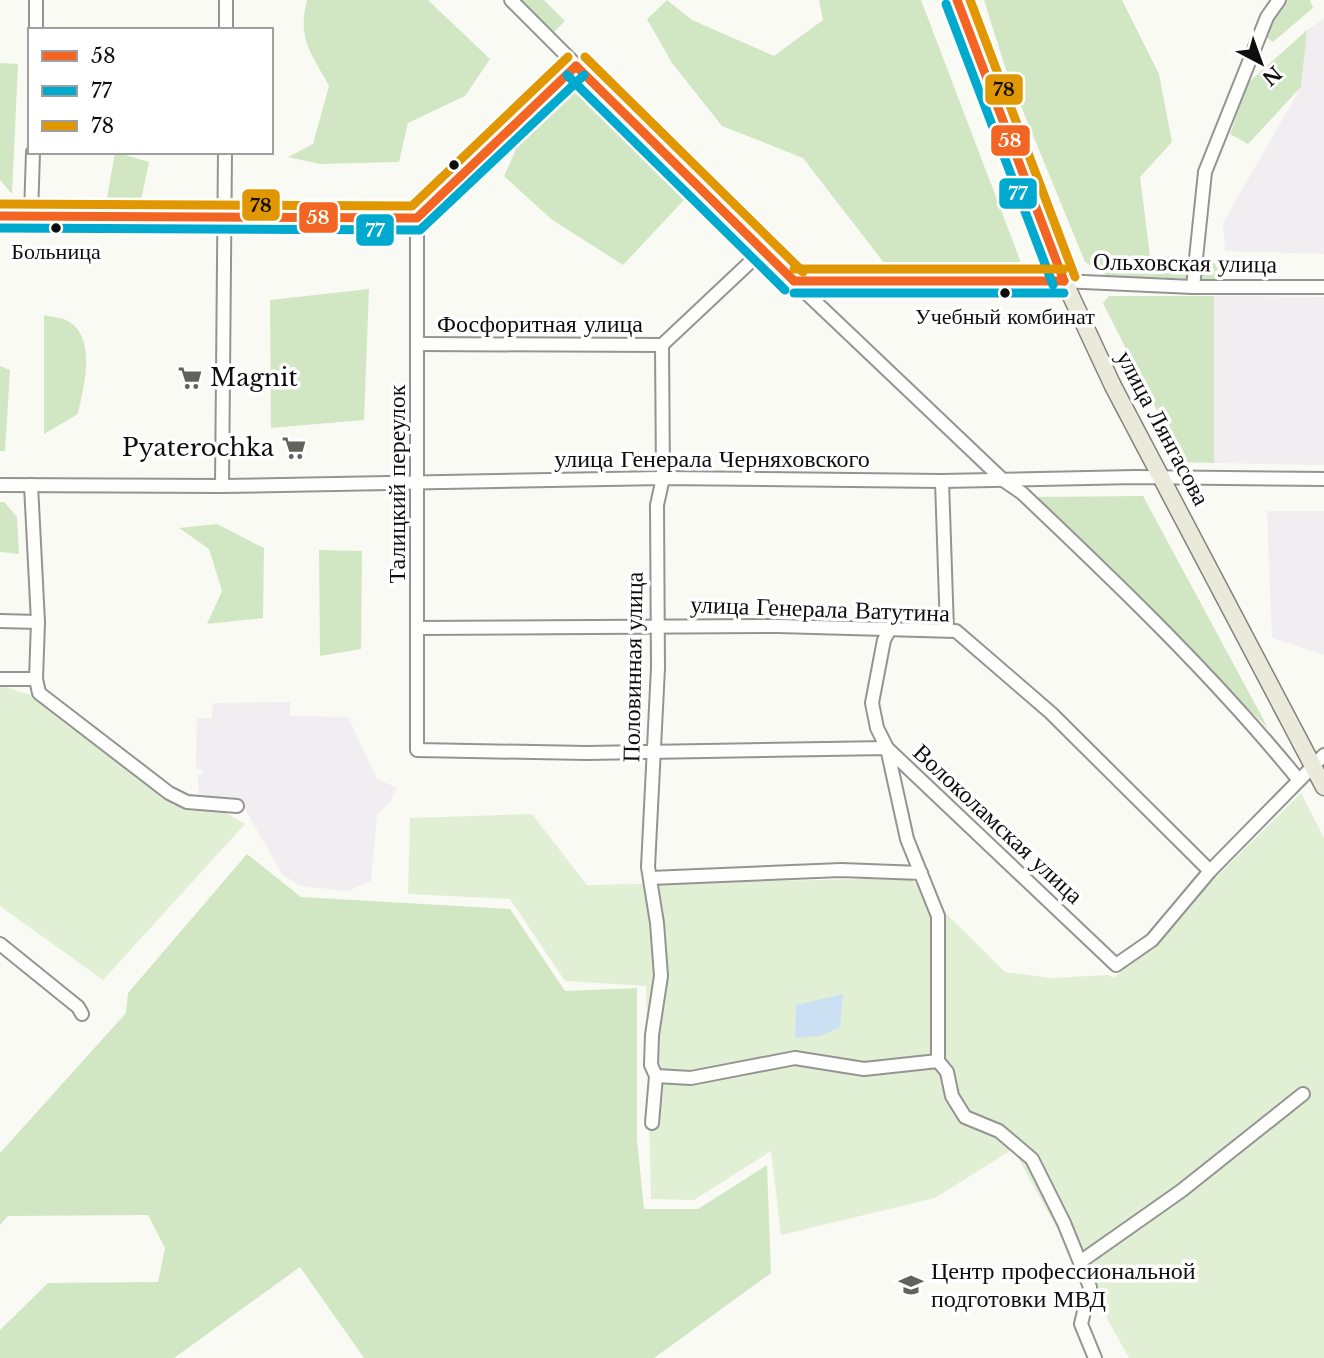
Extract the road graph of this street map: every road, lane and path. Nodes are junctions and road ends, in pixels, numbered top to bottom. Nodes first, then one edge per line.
1 (36, 0) edge
2 (226, 0) edge
3 (511, 0) edge
4 (957, 0) edge
5 (1279, 0) edge
6 (36, 28) edge
7 (226, 28) edge
8 (576, 66) junction
9 (33, 154) edge
10 (225, 154) edge
11 (31, 215) junction
12 (0, 216) edge
13 (416, 218) junction
14 (224, 219) junction
15 (762, 251) junction
16 (1064, 281) junction
17 (794, 282) junction
18 (1193, 287) junction
19 (1324, 287) edge
20 (418, 344) junction
21 (663, 345) junction
22 (663, 478) junction
23 (1164, 479) junction
24 (1324, 480) edge
25 (417, 481) junction
26 (942, 481) junction
27 (1003, 481) junction
28 (0, 485) edge
29 (31, 485) junction
30 (222, 486) junction
31 (0, 621) edge
32 (38, 622) junction
33 (656, 626) junction
34 (418, 628) junction
35 (890, 629) junction
36 (947, 630) junction
37 (0, 679) edge
38 (36, 679) junction
39 (887, 748) junction
40 (417, 750) joint
41 (653, 751) junction
42 (1318, 760) edge
43 (1298, 779) junction
44 (1324, 787) edge
45 (237, 806) dead end
46 (1210, 871) junction
47 (921, 873) junction
48 (650, 878) junction
49 (0, 944) edge
50 (82, 1014) dead end
51 (938, 1061) junction
52 (656, 1076) junction
53 (1303, 1094) dead end
54 (652, 1123) dead end
55 (1080, 1262) junction
56 (1095, 1358) edge

1 - 6 street
2 - 7 street
3 - 8 street
4 - 16 main road, улица Лянгасова
5 - 18 street
8 - 13 street
8 - 15 street
9 - 11 street
10 - 14 street
11 - 12 street
11 - 14 street
13 - 14 street
13 - 20 street, Талицкий переулок
14 - 30 street
15 - 17 street
15 - 21 street
16 - 17 street, Ольховская улица
16 - 18 street, Ольховская улица
16 - 23 main road, улица Лянгасова
17 - 27 street
18 - 19 street, Ольховская улица
20 - 21 street, Фосфоритная улица
20 - 25 street, Талицкий переулок
21 - 22 street, Половинная улица
22 - 25 street, улица Генерала Черняховского
22 - 26 street, улица Генерала Черняховского
22 - 33 street, Половинная улица
23 - 24 street, улица Генерала Черняховского
23 - 27 street, улица Генерала Черняховского
23 - 42 main road, улица Лянгасова
25 - 30 street, улица Генерала Черняховского
25 - 34 street, Талицкий переулок
26 - 27 street, улица Генерала Черняховского
26 - 36 street
27 - 43 street
28 - 29 street, улица Генерала Черняховского
29 - 30 street, улица Генерала Черняховского
29 - 32 street
31 - 32 street
32 - 38 street
33 - 34 street, улица Генерала Ватутина
33 - 35 street, улица Генерала Ватутина
33 - 41 street, Половинная улица
34 - 40 street, Талицкий переулок
35 - 36 street, улица Генерала Ватутина
35 - 39 street
36 - 46 street, улица Генерала Ватутина
37 - 38 street
38 - 45 street
39 - 41 street, Волоколамская улица
39 - 46 street, Волоколамская улица
39 - 47 street
40 - 41 street, Волоколамская улица
41 - 48 street, Половинная улица
42 - 43 street
42 - 44 main road, улица Лянгасова
43 - 46 street
47 - 48 street
47 - 51 street
48 - 52 street, Половинная улица
49 - 50 street
51 - 52 street
51 - 55 street
52 - 54 street, Половинная улица
53 - 55 street
55 - 56 street

